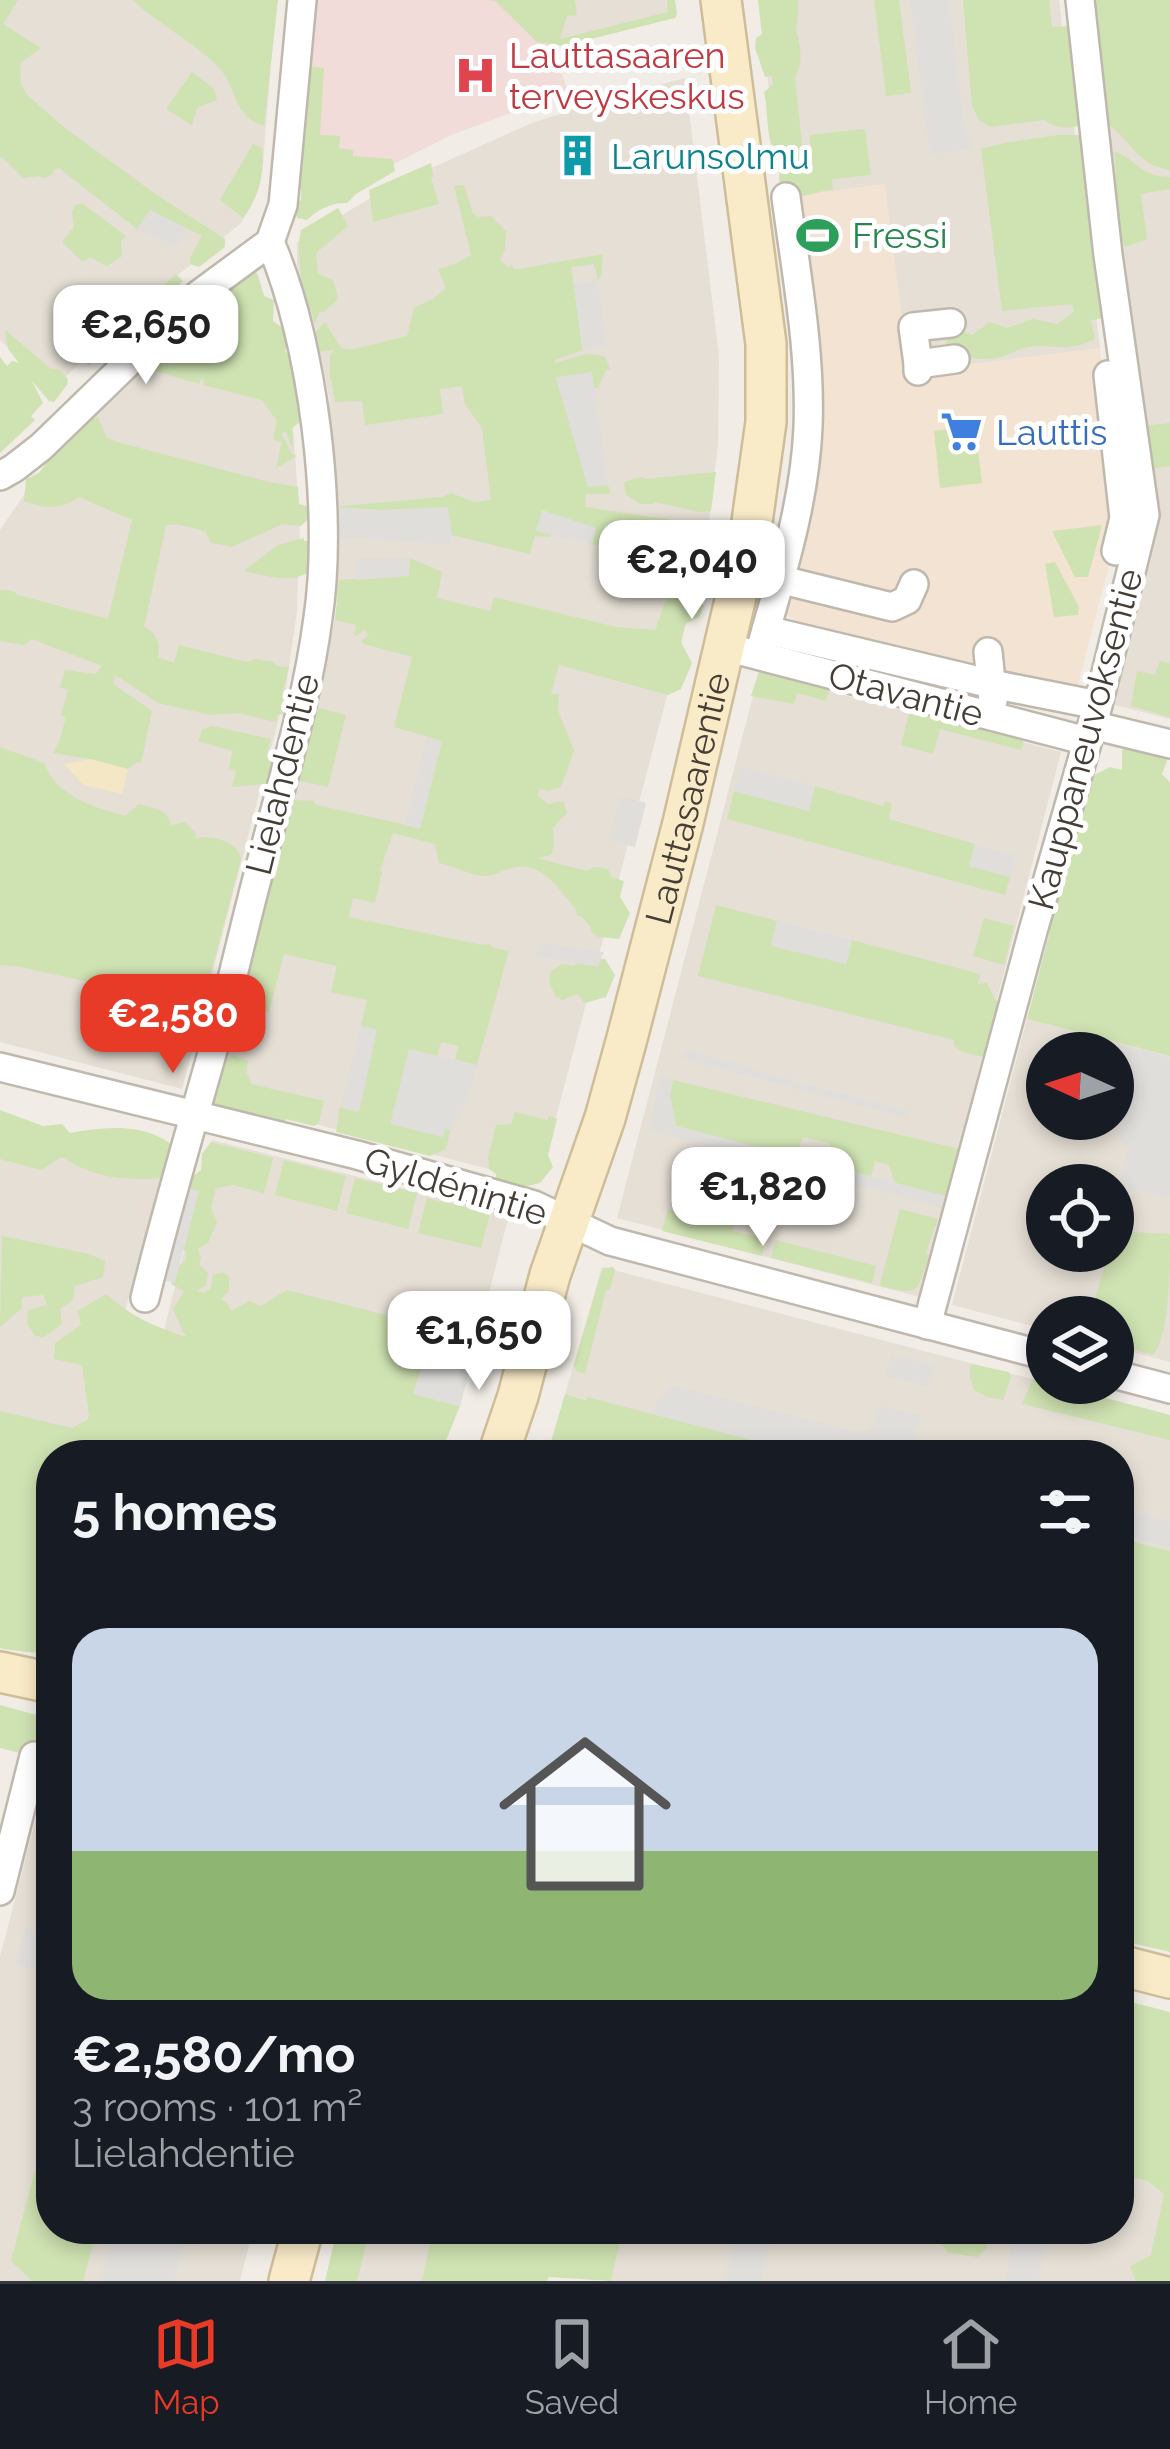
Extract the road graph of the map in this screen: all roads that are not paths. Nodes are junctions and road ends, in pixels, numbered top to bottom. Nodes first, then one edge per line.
1 (302, 0) edge
2 (722, 0) edge
3 (1080, 0) edge
4 (786, 197) dead end
5 (270, 242) junction
6 (951, 323) dead end
7 (955, 359) dead end
8 (1107, 371) dead end
9 (0, 476) edge
10 (774, 578) junction
11 (914, 584) dead end
12 (830, 622) junction
13 (751, 640) junction
14 (988, 652) dead end
15 (992, 684) junction
16 (995, 717) junction
17 (1086, 719) junction
18 (1170, 744) edge
19 (0, 1067) edge
20 (194, 1114) junction
21 (570, 1221) junction
22 (145, 1298) dead end
23 (927, 1325) junction
24 (1026, 1351) edge
25 (1134, 1380) edge
26 (1170, 1389) edge
27 (502, 1440) edge
28 (0, 1672) edge
29 (36, 1680) edge
30 (34, 1756) dead end
31 (0, 1891) edge
32 (1134, 1969) edge
33 (1170, 1978) edge
34 (299, 2244) edge
35 (289, 2281) edge

1 - 5 street
2 - 13 main road, Lauttasaarentie
3 - 17 street, Kauppaneuvoksentie
4 - 10 street
5 - 9 street
5 - 20 street, Lielahdentie
6 - 7 street
8 - 17 street
10 - 12 street
10 - 13 street
11 - 12 street
12 - 13 street
12 - 15 street
13 - 16 street, Otavantie
13 - 21 main road, Lauttasaarentie
14 - 15 street
15 - 16 street
15 - 17 street
16 - 17 street, Otavantie
17 - 18 street, Otavantie
17 - 23 street, Kauppaneuvoksentie
19 - 20 street, Gyldénintie
20 - 21 street, Gyldénintie
20 - 22 street, Lielahdentie
21 - 23 street, Gyldénintie
21 - 27 main road, Lauttasaarentie
23 - 24 street, Gyldénintie
25 - 26 street
28 - 29 main road
30 - 31 street
32 - 33 main road
34 - 35 main road

